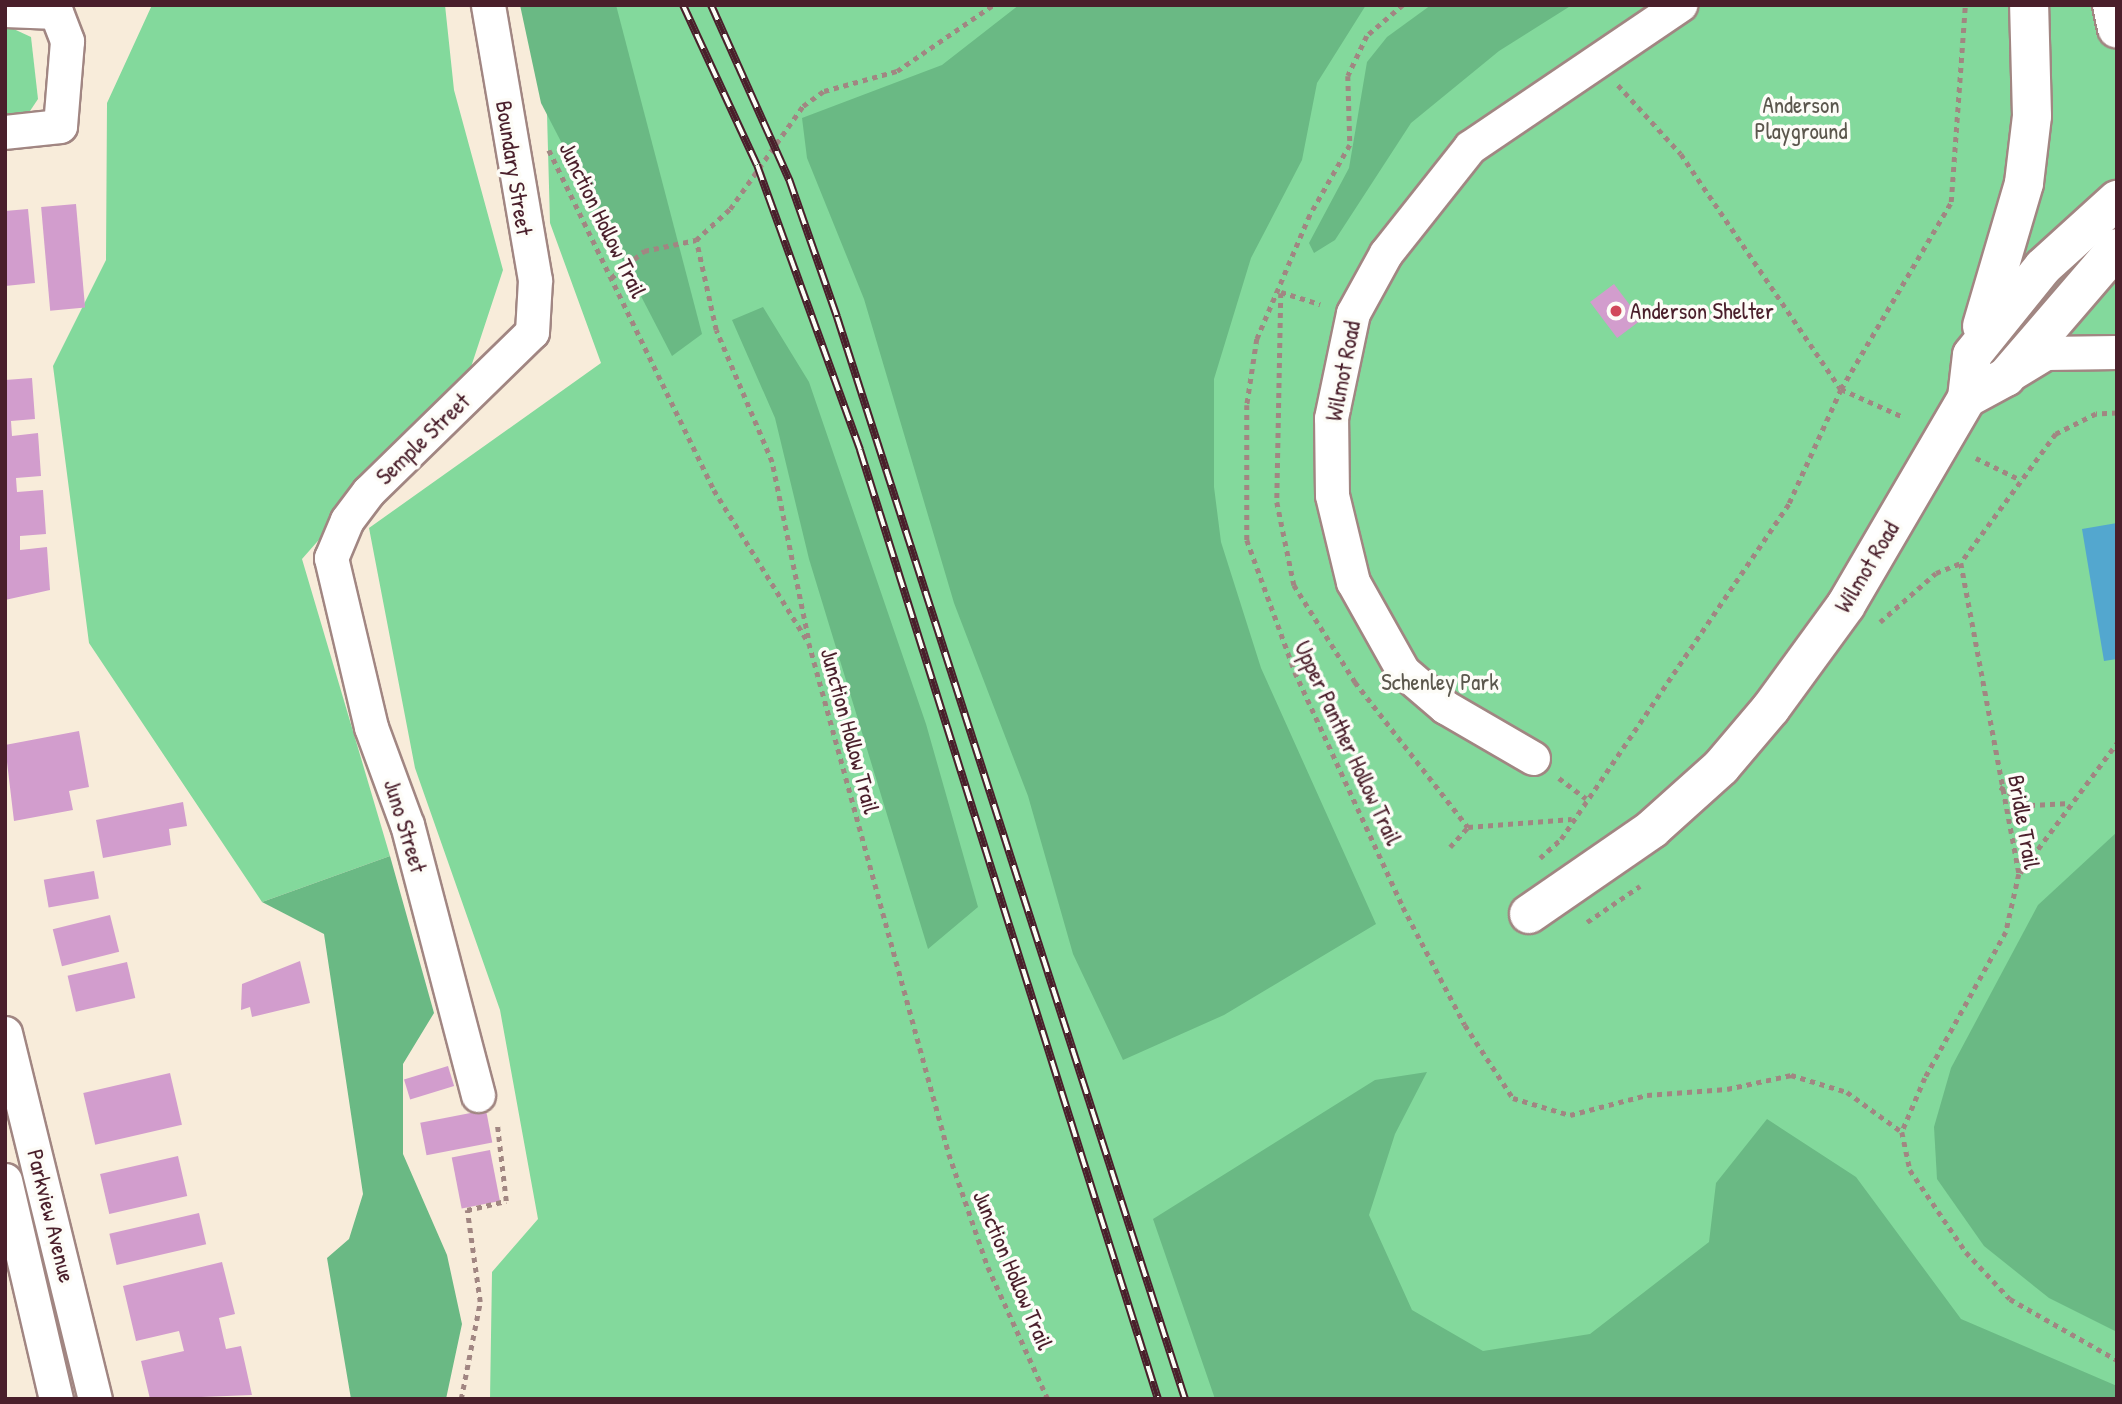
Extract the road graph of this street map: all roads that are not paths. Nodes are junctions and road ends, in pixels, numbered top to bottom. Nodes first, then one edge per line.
1 (488, 5) edge
2 (1680, 5) edge
3 (2029, 5) edge
4 (2112, 5) edge
5 (5, 10) edge
6 (2117, 28) edge
7 (5, 132) edge
8 (2117, 200) edge
9 (2104, 243) edge
10 (533, 332) joint
11 (2117, 352) edge
12 (1972, 355) junction
13 (2006, 377) junction
14 (1967, 398) junction
15 (331, 558) joint
16 (1533, 758) dead end
17 (1529, 914) dead end
18 (5, 1033) edge
19 (478, 1095) road end
20 (5, 1180) edge
21 (48, 1206) junction
22 (13, 1214) junction
23 (56, 1399) edge
24 (95, 1399) edge

1 - 10 street, Boundary Street
2 - 16 street, Wilmot Road
3 - 12 main road, Wilmot Road
4 - 6 main road
5 - 7 street
8 - 9 main road
9 - 12 main road
9 - 13 main road
10 - 15 street, Semple Street
11 - 13 street
12 - 14 main road, Wilmot Road
13 - 14 main road
14 - 17 main road, Wilmot Road
15 - 19 street, Juno Street
18 - 21 street, Parkview Avenue
20 - 22 street, Parkview Avenue
21 - 22 street
21 - 24 street, Parkview Avenue
22 - 23 street, Parkview Avenue

